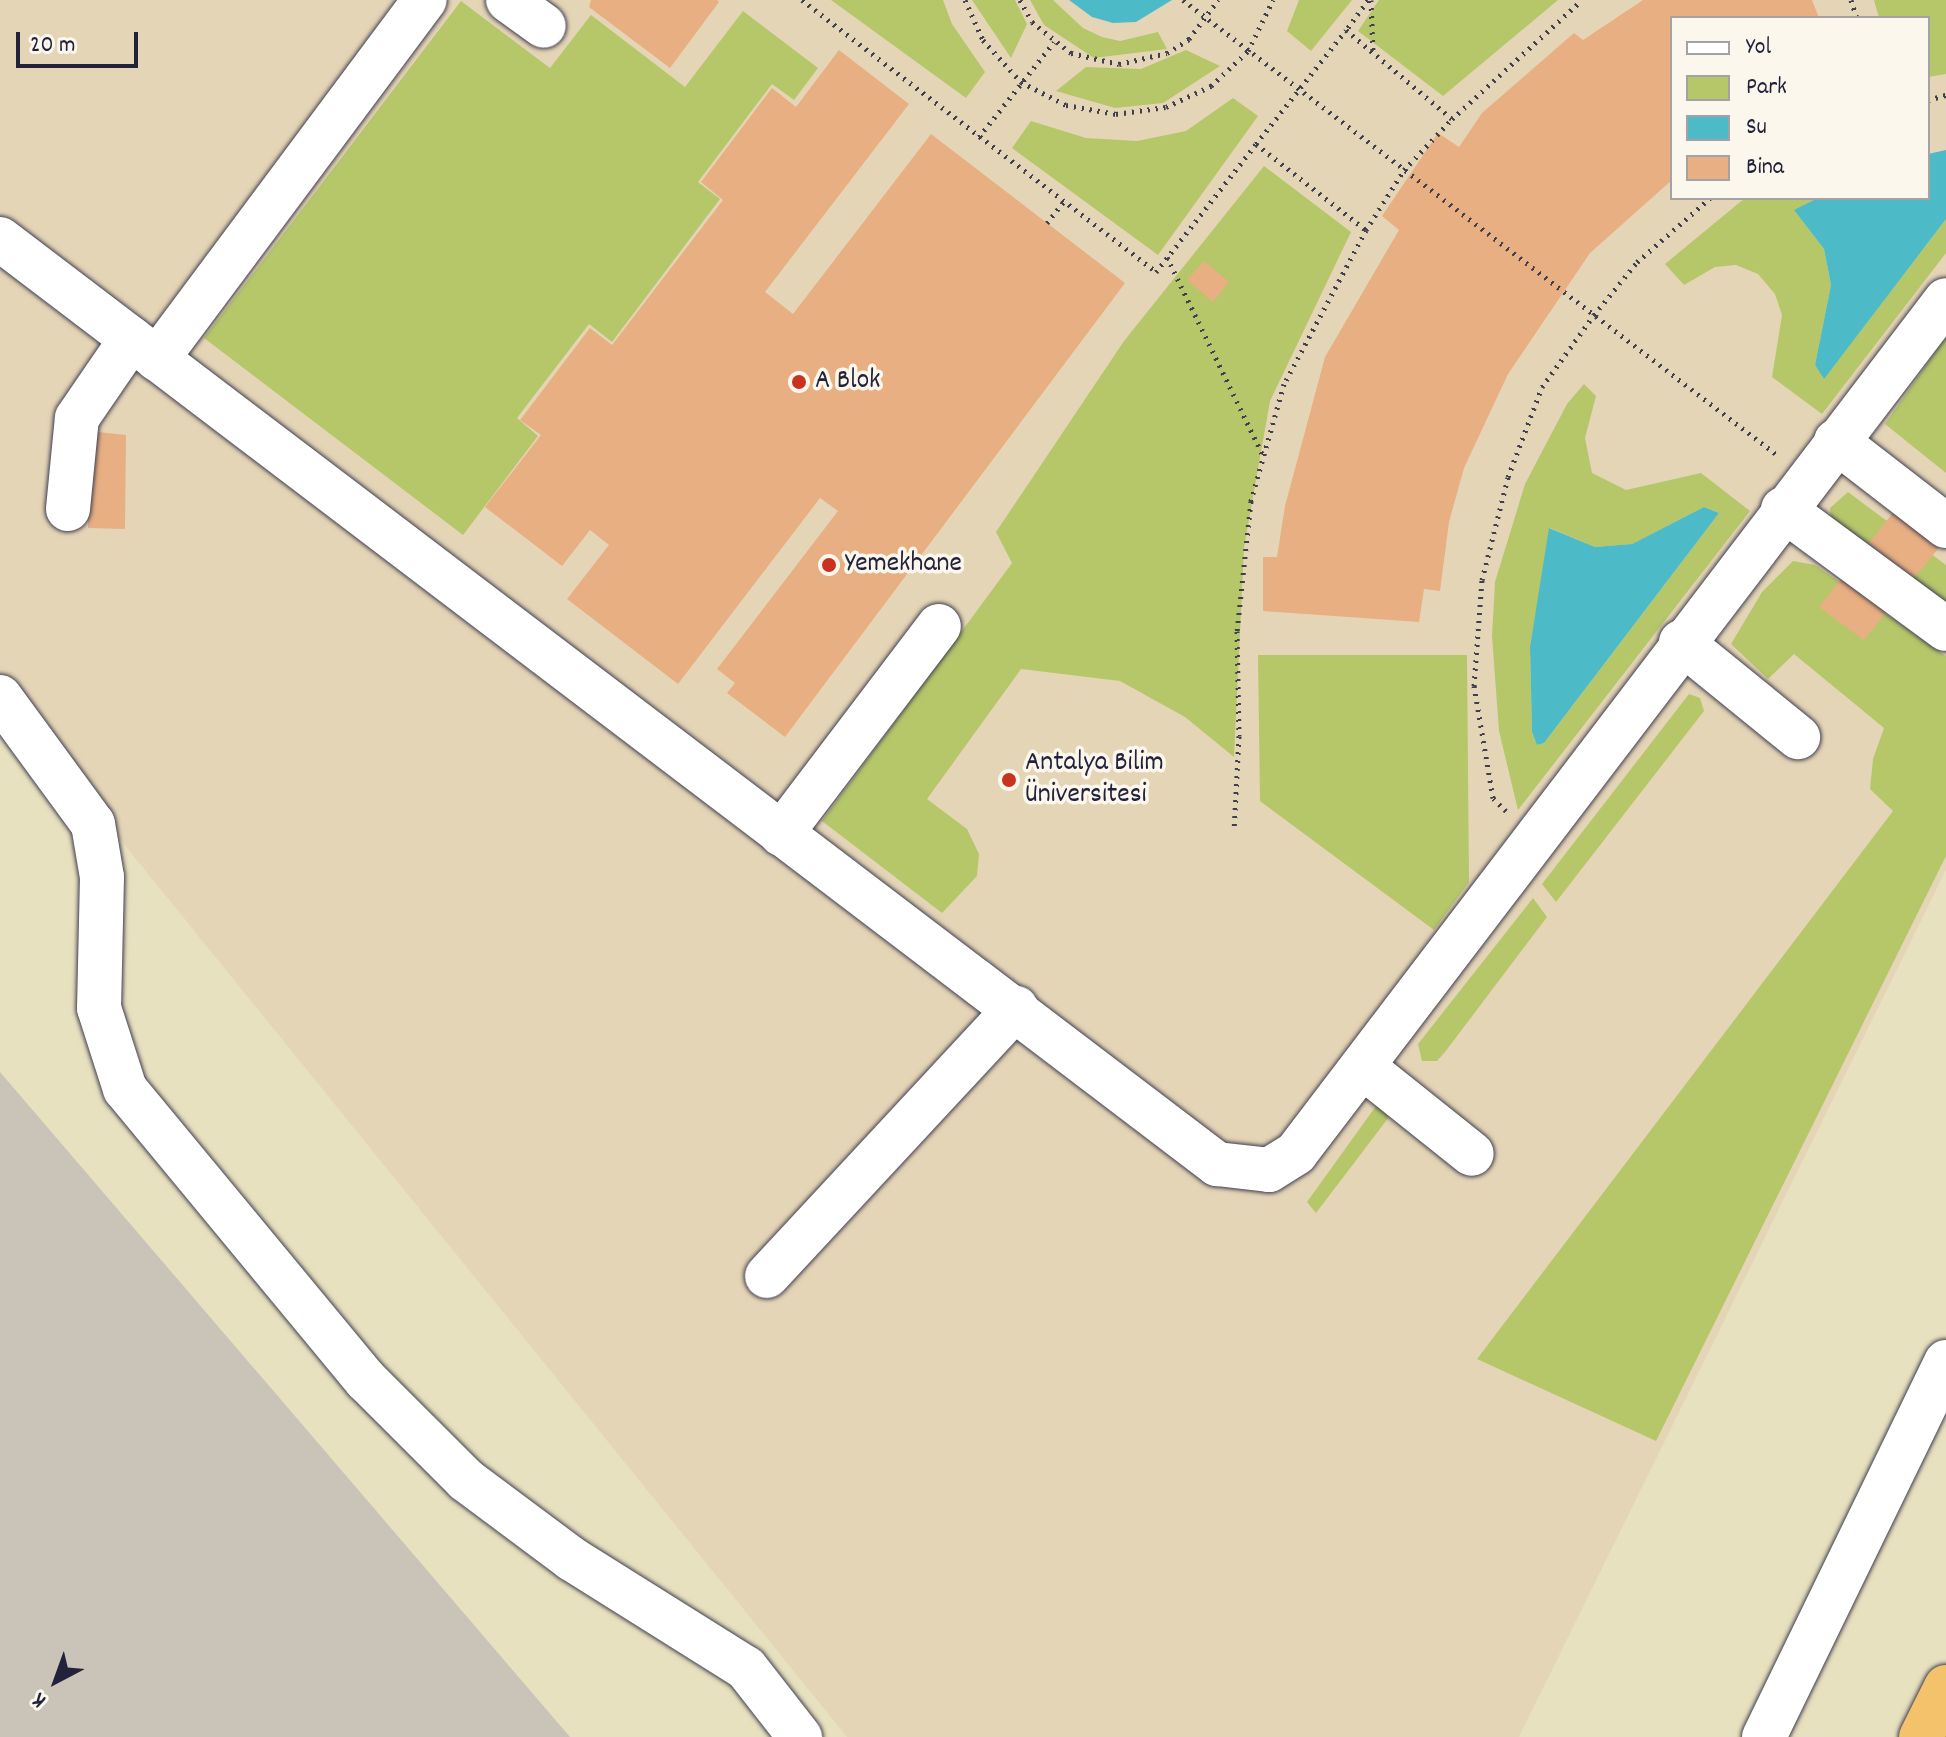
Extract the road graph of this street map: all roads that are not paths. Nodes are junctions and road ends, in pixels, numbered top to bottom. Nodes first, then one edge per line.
1 (425, 0) edge
2 (508, 0) edge
3 (544, 26) dead end
4 (0, 239) edge
5 (1946, 300) edge
6 (144, 349) junction
7 (1836, 441) junction
8 (1795, 494) junction
9 (68, 509) dead end
10 (1946, 526) edge
11 (939, 626) dead end
12 (1946, 629) edge
13 (1681, 642) junction
14 (0, 697) edge
15 (1798, 737) dead end
16 (781, 834) junction
17 (1016, 1008) junction
18 (1363, 1067) junction
19 (1472, 1154) dead end
20 (767, 1276) dead end
21 (1946, 1362) edge
22 (1946, 1687) edge
23 (800, 1737) edge
24 (1764, 1737) edge
25 (1921, 1737) edge

1 - 6 street
2 - 3 street
4 - 6 street
5 - 7 street
6 - 9 street
6 - 16 street
7 - 8 street
7 - 10 street
8 - 12 street
8 - 13 street
11 - 16 street
13 - 15 street
13 - 18 street
14 - 23 street
16 - 17 street
17 - 18 street
17 - 20 street
18 - 19 street
21 - 24 street
22 - 25 highway

